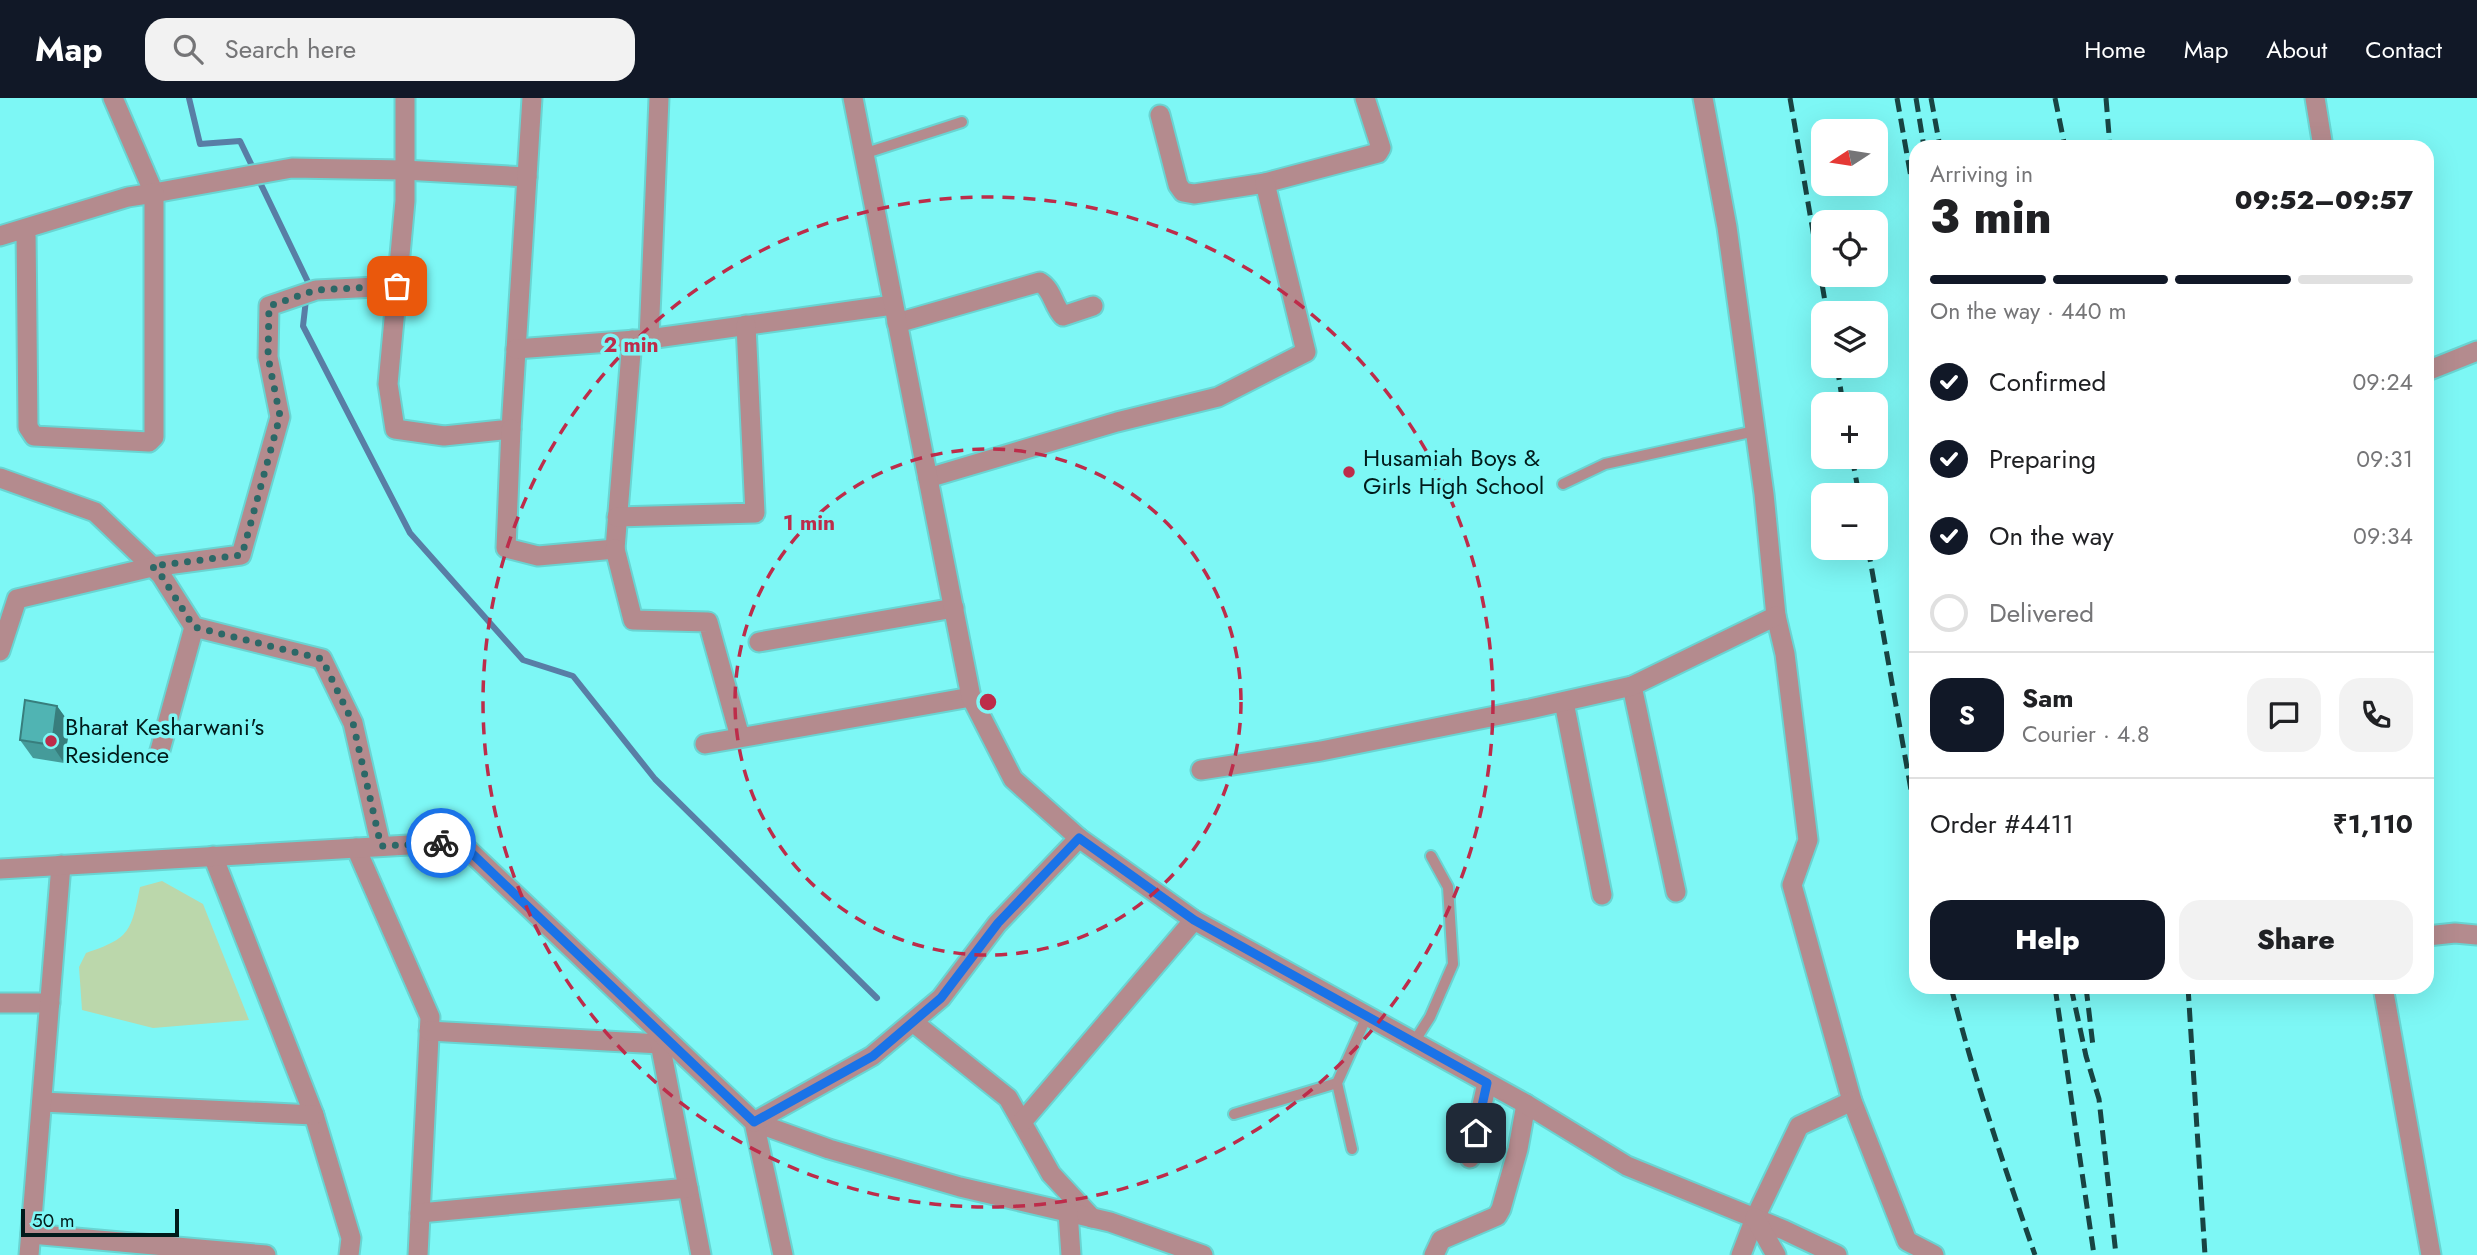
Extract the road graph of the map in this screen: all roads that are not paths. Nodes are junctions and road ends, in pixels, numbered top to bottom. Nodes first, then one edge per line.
1 (113, 98) edge
2 (405, 98) edge
3 (532, 98) edge
4 (659, 98) edge
5 (853, 98) edge
6 (1365, 98) edge
7 (1703, 98) edge
8 (2315, 98) edge
9 (1160, 115) dead end
10 (962, 122) dead end
11 (2322, 140) edge
12 (863, 154) junction
13 (404, 170) junction
14 (527, 177) junction
15 (1265, 183) junction
16 (154, 193) junction
17 (26, 229) junction
18 (0, 236) edge
19 (397, 286) junction
20 (1093, 306) dead end
21 (895, 314) junction
22 (747, 325) junction
23 (640, 340) junction
24 (516, 349) junction
25 (2477, 351) edge
26 (2434, 368) edge
27 (511, 429) junction
28 (1755, 431) junction
29 (0, 478) edge
30 (928, 478) junction
31 (1563, 484) dead end
32 (617, 517) junction
33 (615, 549) junction
34 (152, 566) junction
35 (954, 608) junction
36 (1776, 616) junction
37 (194, 627) junction
38 (759, 642) dead end
39 (0, 651) edge
40 (1632, 686) junction
41 (971, 697) junction
42 (1564, 702) junction
43 (740, 737) junction
44 (705, 744) dead end
45 (159, 754) dead end
46 (1201, 770) dead end
47 (1079, 838) junction
48 (381, 846) junction
49 (356, 848) junction
50 (213, 856) junction
51 (1431, 856) dead end
52 (61, 865) junction
53 (0, 869) edge
54 (1675, 892) dead end
55 (1602, 895) dead end
56 (1194, 920) junction
57 (2434, 935) edge
58 (2477, 935) edge
59 (2384, 994) edge
60 (0, 1003) edge
61 (50, 1003) junction
62 (1367, 1016) junction
63 (912, 1022) junction
64 (429, 1031) junction
65 (659, 1037) junction
66 (1414, 1042) junction
67 (1338, 1083) junction
68 (1487, 1083) junction
69 (42, 1101) junction
70 (1852, 1101) junction
71 (1526, 1104) junction
72 (1234, 1114) dead end
73 (314, 1115) junction
74 (754, 1122) junction
75 (1022, 1122) junction
76 (1352, 1149) dead end
77 (1470, 1158) dead end
78 (688, 1188) junction
79 (1069, 1212) junction
80 (420, 1213) junction
81 (1092, 1218) junction
82 (1755, 1218) junction
83 (31, 1234) junction
84 (29, 1255) edge
85 (267, 1255) edge
86 (349, 1255) edge
87 (418, 1255) edge
88 (701, 1255) edge
89 (783, 1255) edge
90 (1071, 1255) edge
91 (1203, 1255) edge
92 (1434, 1255) edge
93 (1741, 1255) edge
94 (1776, 1255) edge
95 (1837, 1255) edge
96 (1934, 1255) edge
97 (2431, 1255) edge

1 - 16 street
2 - 13 street
3 - 14 street
4 - 23 street
5 - 12 street
6 - 15 street
7 - 28 street
8 - 11 street
9 - 15 street
10 - 12 lane
12 - 21 street
13 - 14 street
13 - 16 street
13 - 19 street
14 - 24 street
15 - 30 street
16 - 17 street
16 - 17 street
17 - 18 street
19 - 27 street
19 - 34 street
20 - 21 street
21 - 22 street
21 - 30 street
22 - 23 street
22 - 32 street
23 - 24 street
23 - 32 street
24 - 27 street
25 - 26 street
27 - 33 street
28 - 31 lane
28 - 36 street
29 - 34 street
30 - 35 street
32 - 33 street
33 - 43 street
34 - 37 street
34 - 39 street
35 - 38 street
35 - 41 street
36 - 40 street
36 - 70 street
37 - 45 street
37 - 48 street
40 - 42 street
40 - 54 street
41 - 43 street
41 - 47 street
42 - 46 street
42 - 55 street
43 - 44 street
47 - 56 street
47 - 63 street
48 - 49 street
48 - 65 street
49 - 50 street
49 - 64 street
50 - 52 street
50 - 73 street
51 - 66 lane
52 - 53 street
52 - 61 street
56 - 62 street
56 - 75 street
57 - 58 street
59 - 97 street
60 - 61 street
61 - 69 street
62 - 66 street
62 - 67 lane
63 - 74 street
63 - 75 street
64 - 65 street
64 - 80 street
65 - 74 street
65 - 78 street
66 - 68 street
67 - 72 lane
67 - 76 lane
68 - 71 street
68 - 77 street
69 - 73 street
69 - 83 street
70 - 82 street
70 - 96 street
71 - 82 street
71 - 92 street
73 - 86 street
74 - 79 street
74 - 89 street
75 - 81 street
78 - 80 street
78 - 88 street
79 - 81 street
79 - 90 street
80 - 87 street
81 - 91 street
82 - 93 street
82 - 94 street
82 - 95 street
83 - 84 street
83 - 85 street

